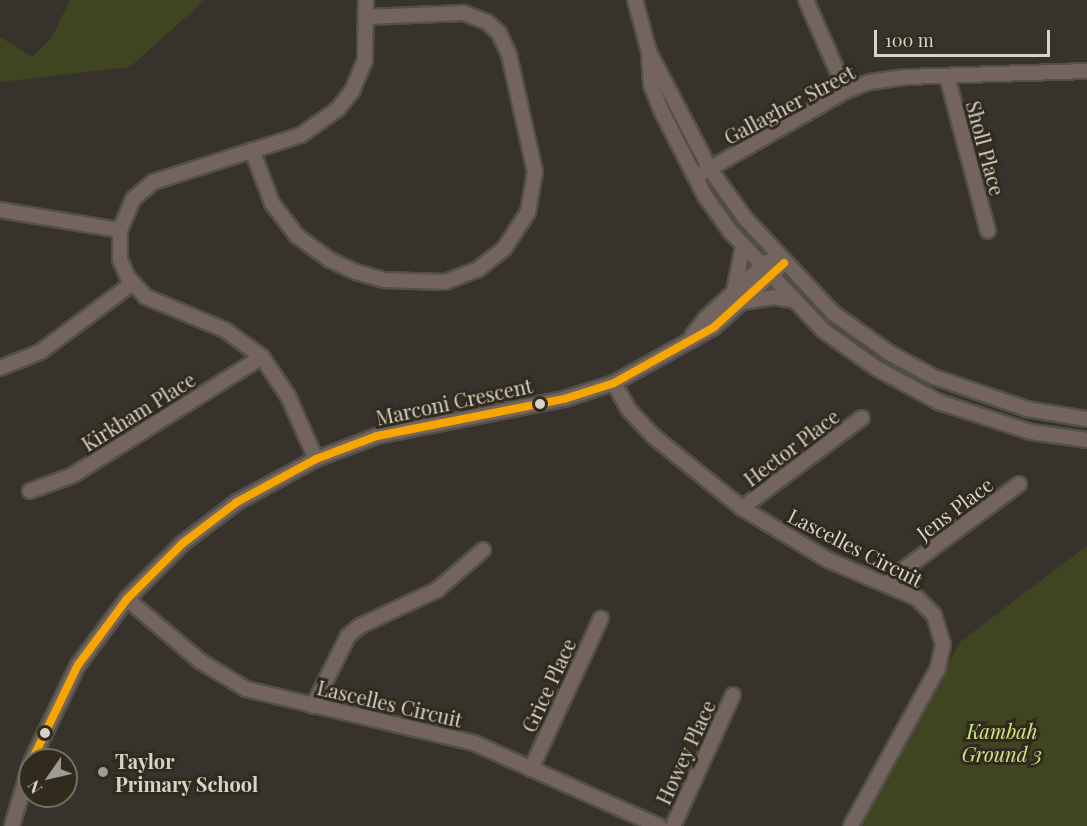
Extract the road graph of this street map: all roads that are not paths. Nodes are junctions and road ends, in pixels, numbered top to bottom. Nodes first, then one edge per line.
1 (366, 0) edge
2 (635, 0) edge
3 (806, 0) edge
4 (366, 17) junction
5 (649, 52) junction
6 (1087, 71) edge
7 (947, 76) junction
8 (846, 91) junction
9 (252, 150) junction
10 (710, 169) junction
11 (694, 178) junction
12 (0, 210) edge
13 (120, 230) junction
14 (988, 231) dead end
15 (743, 246) junction
16 (780, 258) junction
17 (766, 271) junction
18 (133, 283) junction
19 (736, 298) junction
20 (791, 300) junction
21 (262, 357) junction
22 (0, 368) edge
23 (614, 382) junction
24 (862, 418) dead end
25 (1087, 419) edge
26 (1087, 441) edge
27 (316, 459) junction
28 (1019, 484) dead end
29 (30, 491) dead end
30 (742, 507) junction
31 (483, 550) dead end
32 (884, 584) junction
33 (127, 598) junction
34 (601, 618) dead end
35 (733, 695) dead end
36 (313, 705) junction
37 (38, 748) edge
38 (531, 769) junction
39 (18, 806) edge
40 (12, 826) edge
41 (658, 826) edge
42 (673, 826) edge
43 (851, 826) edge

1 - 4 street
2 - 5 street
3 - 8 street
4 - 9 street
4 - 9 street
5 - 10 street
5 - 11 street
6 - 7 street, Gallagher Street
7 - 8 street, Gallagher Street
7 - 14 street, Sholl Place
8 - 10 street, Gallagher Street
9 - 13 street
10 - 11 street, Gallagher Street
10 - 16 street
11 - 15 street
12 - 13 street
13 - 18 street
15 - 17 street
15 - 19 street
16 - 17 street, Marconi Crescent
16 - 25 street
17 - 19 street, Marconi Crescent
17 - 20 street
18 - 21 street
18 - 22 street
19 - 20 street
19 - 23 street, Marconi Crescent
20 - 26 street
21 - 27 street
21 - 29 street, Kirkham Place
23 - 27 street, Marconi Crescent
23 - 30 street, Lascelles Circuit
24 - 30 street, Hector Place
27 - 33 street, Marconi Crescent
28 - 32 street, Jens Place
30 - 32 street, Lascelles Circuit
31 - 36 street
32 - 43 street, Lascelles Circuit
33 - 36 street, Lascelles Circuit
33 - 37 street, Marconi Crescent
34 - 38 street, Grice Place
35 - 42 street, Howey Place
36 - 38 street, Lascelles Circuit
38 - 41 street, Lascelles Circuit
39 - 40 street

